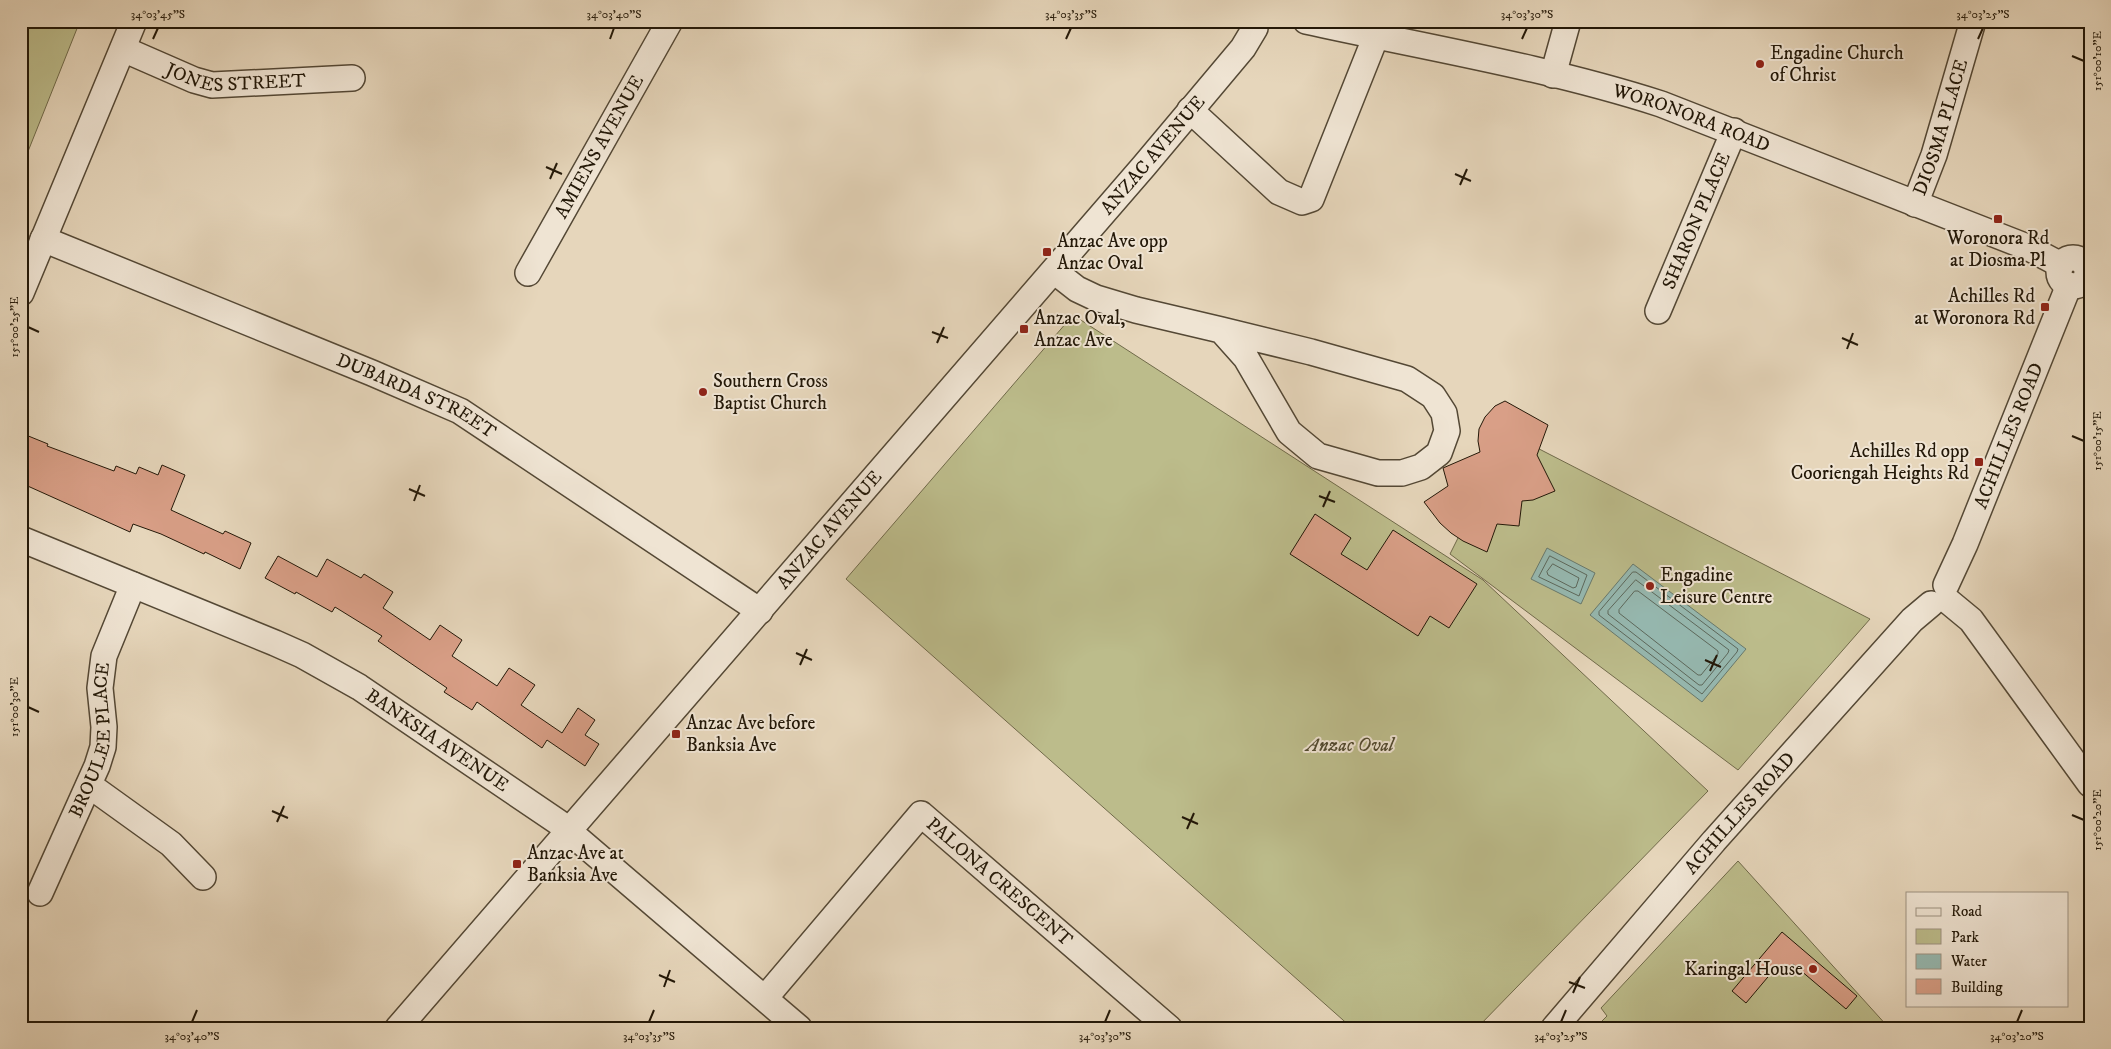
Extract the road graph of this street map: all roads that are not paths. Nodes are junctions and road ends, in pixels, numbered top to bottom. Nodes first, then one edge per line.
1 (134, 21) edge
2 (670, 21) edge
3 (1306, 21) edge
4 (1568, 21) edge
5 (1973, 21) edge
6 (1257, 23) edge
7 (1376, 36) junction
8 (123, 49) junction
9 (1553, 75) junction
10 (352, 78) dead end
11 (1190, 110) junction
12 (1734, 131) junction
13 (1915, 204) junction
14 (43, 239) junction
15 (1054, 271) junction
16 (528, 273) dead end
17 (2077, 276) edge
18 (21, 293) edge
19 (1658, 311) dead end
20 (1221, 330) junction
21 (21, 539) edge
22 (133, 585) junction
23 (1942, 596) junction
24 (760, 610) junction
25 (2090, 784) edge
26 (89, 785) junction
27 (569, 830) junction
28 (203, 877) dead end
29 (40, 893) dead end
30 (765, 998) junction
31 (398, 1028) edge
32 (799, 1028) edge
33 (1169, 1028) edge
34 (1554, 1028) edge

1 - 8 street
2 - 16 street, AMIENS AVENUE
3 - 7 street, WORONORA ROAD
4 - 9 street
5 - 13 street, DIOSMA PLACE
6 - 11 street, ANZAC AVENUE
7 - 9 street, WORONORA ROAD
7 - 11 street
8 - 10 street, JONES STREET
8 - 14 street
9 - 12 street, WORONORA ROAD
11 - 15 street, ANZAC AVENUE
12 - 13 street, WORONORA ROAD
12 - 19 street, SHARON PLACE
13 - 17 street, WORONORA ROAD
14 - 18 street
14 - 24 street, DUBARDA STREET
15 - 20 street
15 - 24 street, ANZAC AVENUE
17 - 23 street, ACHILLES ROAD
20 - 20 street
21 - 22 street, BANKSIA AVENUE
22 - 26 street, BROULEE PLACE
22 - 27 street, BANKSIA AVENUE
23 - 25 street
23 - 34 street, ACHILLES ROAD
24 - 27 street, ANZAC AVENUE
26 - 28 street
26 - 29 street, BROULEE PLACE
27 - 30 street, BANKSIA AVENUE
27 - 31 street, ANZAC AVENUE
30 - 32 street, BANKSIA AVENUE
30 - 33 street, PALONA CRESCENT

